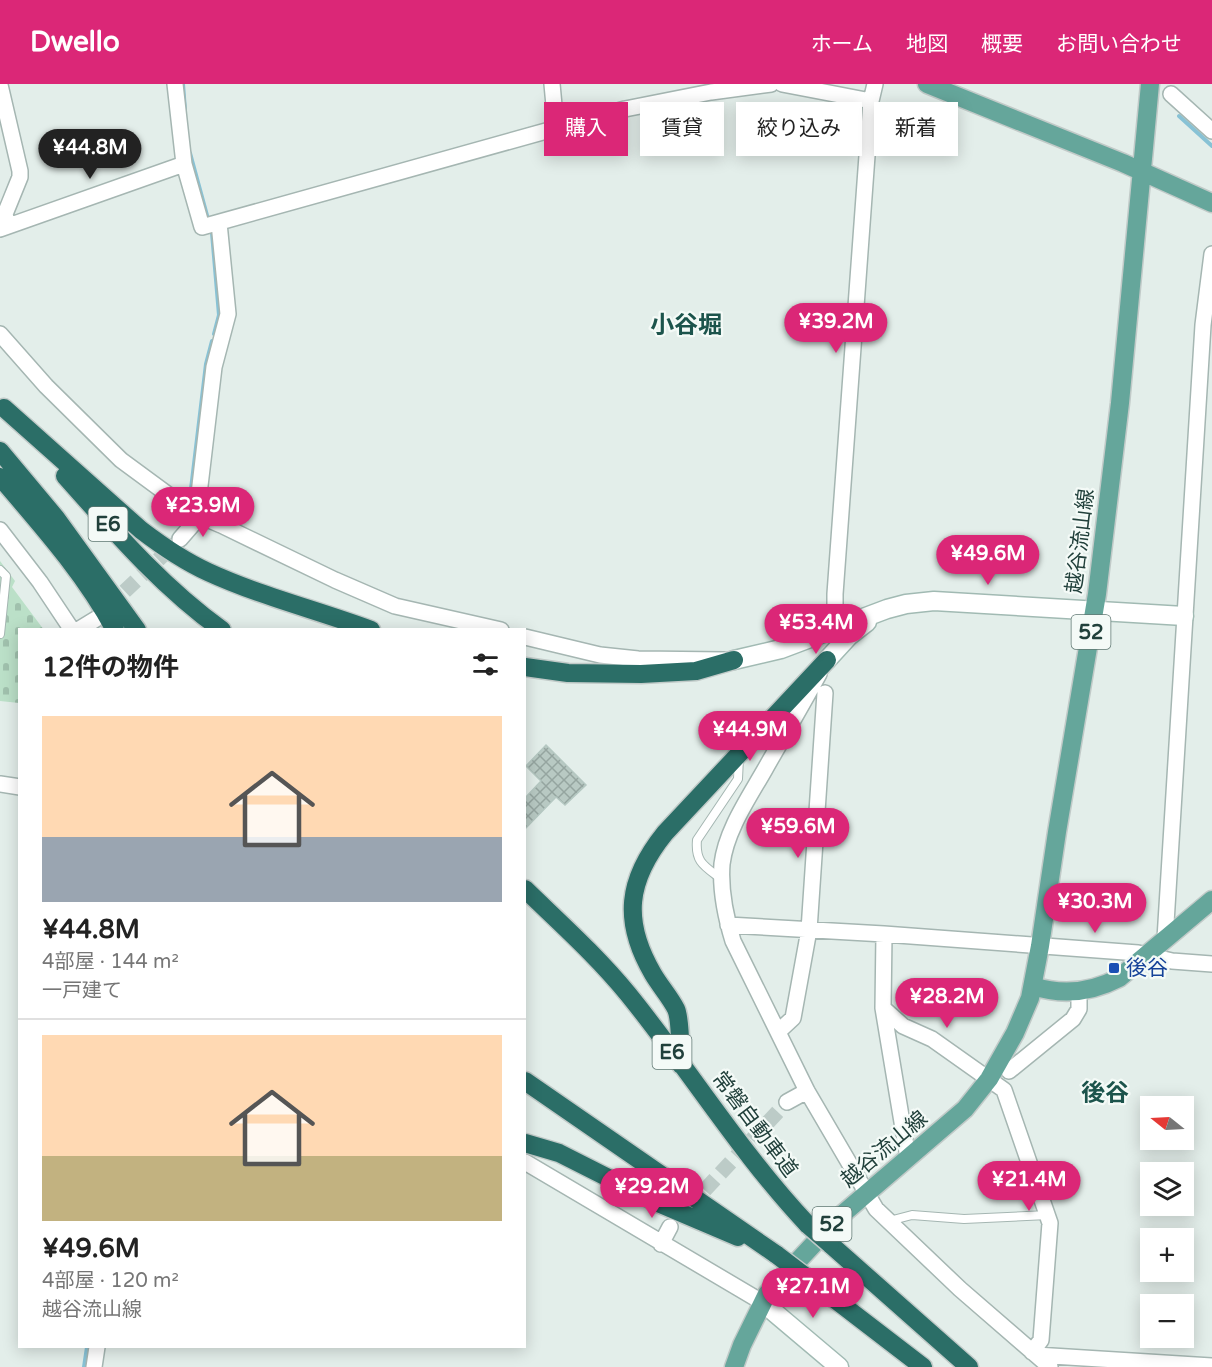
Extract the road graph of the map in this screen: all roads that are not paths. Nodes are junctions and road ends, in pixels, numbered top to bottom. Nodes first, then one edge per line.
1 (175, 84) edge
2 (552, 84) edge
3 (771, 84) edge
4 (782, 84) edge
5 (875, 84) edge
6 (927, 84) edge
7 (1150, 84) edge
8 (0, 85) edge
9 (1171, 94) dead end
10 (554, 102) edge
11 (871, 102) junction
12 (628, 110) edge
13 (544, 130) edge
14 (1212, 131) edge
15 (184, 164) junction
16 (1142, 171) junction
17 (1212, 203) edge
18 (219, 223) junction
19 (4, 228) edge
20 (1212, 254) edge
21 (0, 334) edge
22 (2, 406) edge
23 (0, 451) edge
24 (0, 477) edge
25 (197, 514) junction
26 (0, 530) edge
27 (180, 539) tunnel mouth
28 (0, 570) edge
29 (886, 609) junction
30 (1094, 610) junction
31 (1184, 616) junction
32 (96, 619) tunnel mouth
33 (71, 628) edge
34 (81, 628) edge
35 (114, 628) edge
36 (136, 628) edge
37 (219, 628) edge
38 (363, 628) edge
39 (492, 628) edge
40 (835, 628) junction
41 (0, 634) edge
42 (526, 637) edge
43 (734, 660) junction
44 (827, 660) junction
45 (526, 668) edge
46 (825, 693) dead end
47 (739, 753) junction
48 (0, 784) edge
49 (18, 787) edge
50 (722, 879) junction
51 (526, 890) edge
52 (1212, 900) edge
53 (728, 925) junction
54 (809, 930) junction
55 (884, 934) junction
56 (1165, 939) junction
57 (1040, 946) junction
58 (1147, 954) junction
59 (1212, 964) edge
60 (1033, 986) junction
61 (1079, 992) junction
62 (883, 1008) junction
63 (778, 1032) junction
64 (681, 1065) junction
65 (1009, 1071) dead end
66 (989, 1079) junction
67 (526, 1083) edge
68 (807, 1091) junction
69 (787, 1102) tunnel mouth
70 (526, 1143) edge
71 (908, 1158) junction
72 (528, 1169) edge
73 (866, 1193) junction
74 (1048, 1215) junction
75 (889, 1221) junction
76 (670, 1227) dead end
77 (662, 1244) junction
78 (773, 1253) junction
79 (762, 1302) junction
80 (97, 1348) edge
81 (1034, 1353) junction
82 (1212, 1366) edge
83 (94, 1367) edge
84 (734, 1367) edge
85 (839, 1367) edge
86 (923, 1367) edge
87 (969, 1367) edge
88 (1050, 1367) edge

1 - 15 street
2 - 10 street
3 - 12 street
4 - 11 street
5 - 11 street
6 - 16 main road
7 - 16 main road, 52
8 - 19 street
9 - 14 street
11 - 40 street
13 - 18 street
15 - 18 street
15 - 19 street
16 - 17 main road
16 - 30 main road, 越谷流山線 / 52
18 - 25 street
20 - 31 street
21 - 25 street
22 - 37 highway, E6
22 - 38 highway
23 - 36 highway, E6
24 - 35 highway
25 - 27 street
25 - 39 street
26 - 33 street
28 - 41 lane
29 - 30 street
29 - 40 street
29 - 44 street
30 - 31 street
30 - 57 main road, 越谷流山線 / 52
31 - 56 street
32 - 34 street
40 - 43 street
42 - 43 street
43 - 45 highway
44 - 47 highway
44 - 50 street
46 - 54 street
47 - 50 lane
47 - 64 highway
48 - 49 street
50 - 53 street
51 - 64 highway, 常磐自動車道 / E6
52 - 56 main road
53 - 54 street
53 - 63 street
54 - 55 street
54 - 63 street
55 - 57 street
55 - 62 street
56 - 58 main road
57 - 58 street
57 - 60 main road, 越谷流山線 / 52
58 - 59 street
58 - 61 main road
60 - 61 main road
60 - 66 main road, 越谷流山線 / 52
61 - 65 street
62 - 66 street
62 - 71 street
63 - 68 street
64 - 87 highway, 常磐自動車道 / E6, bridge
66 - 71 main road, 越谷流山線 / 52
66 - 74 street
67 - 78 highway
68 - 69 street
68 - 73 street
70 - 78 highway
71 - 73 main road, 越谷流山線 / 52
72 - 77 street
73 - 75 street
73 - 79 main road, 越谷流山線 / 52
74 - 75 lane
74 - 81 street
75 - 81 street
76 - 77 street
77 - 79 street
78 - 86 highway, bridge
79 - 84 main road, 越谷流山線 / 52
79 - 85 street
80 - 83 street
81 - 82 street
81 - 88 street

